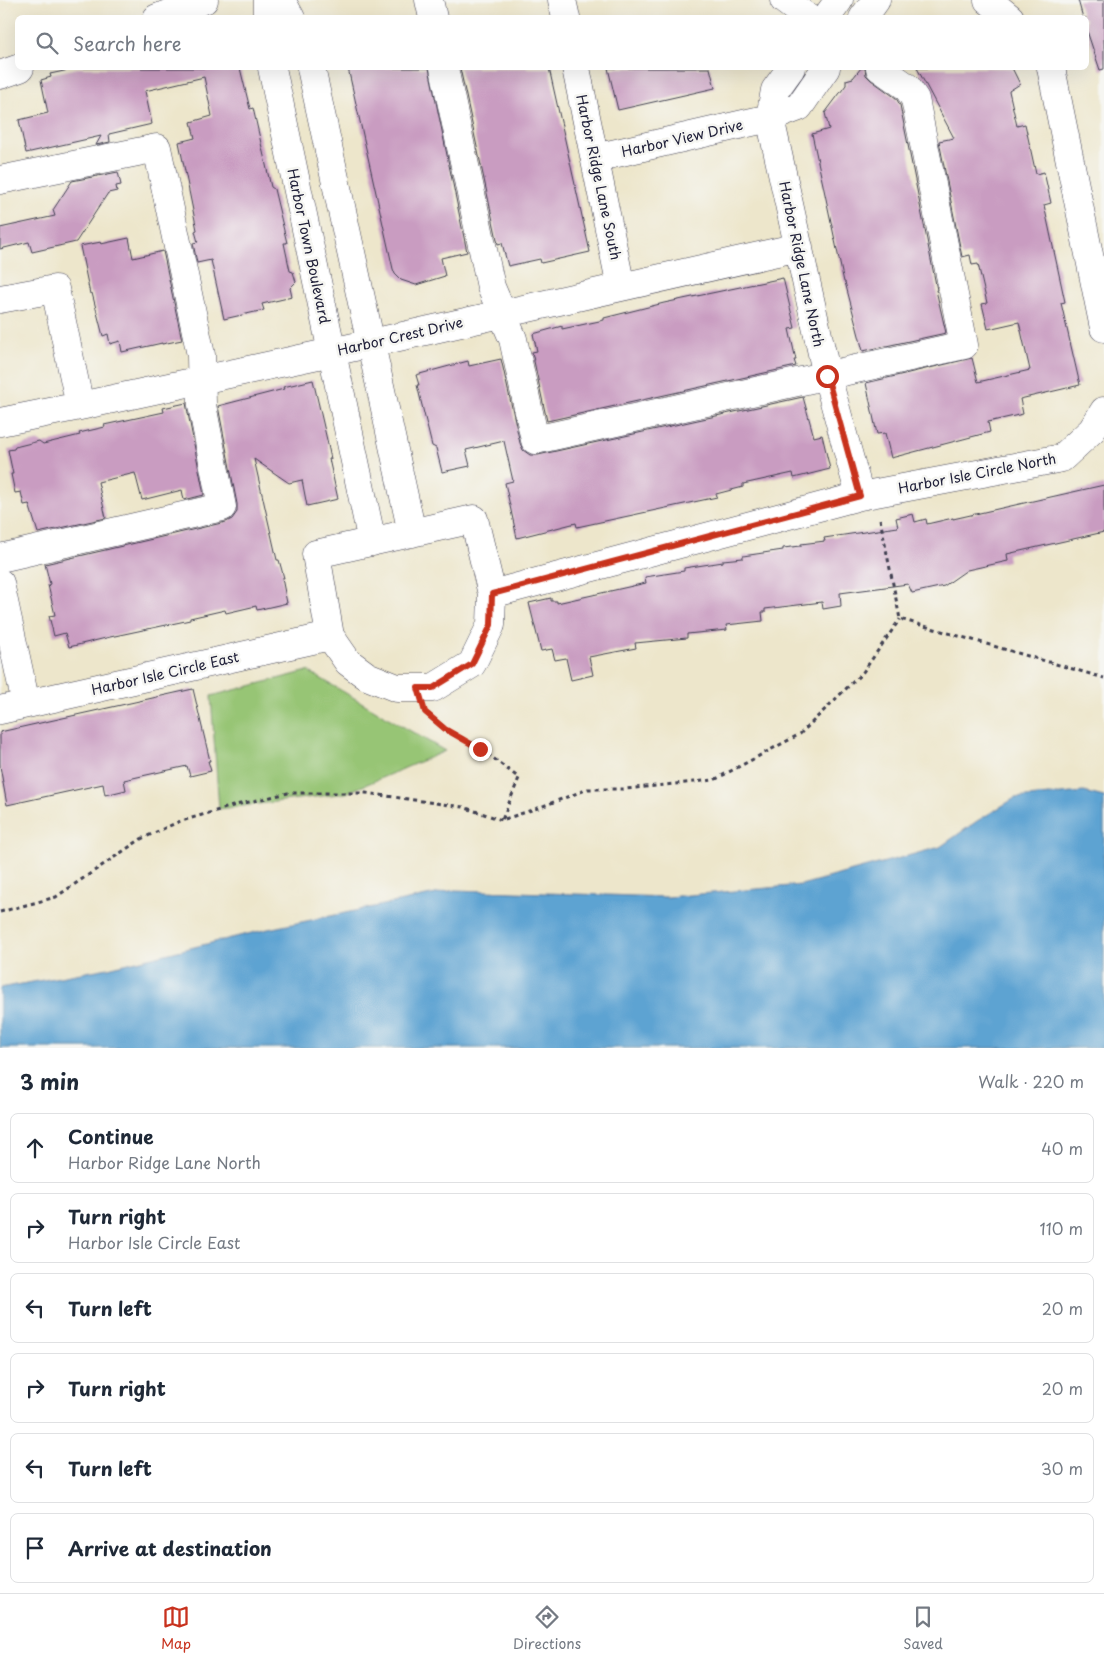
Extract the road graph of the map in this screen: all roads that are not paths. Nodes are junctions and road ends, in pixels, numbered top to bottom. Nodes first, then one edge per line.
1 (204, 0) edge
2 (267, 0) edge
3 (281, 0) edge
4 (429, 0) edge
5 (562, 0) edge
6 (784, 0) edge
7 (839, 0) edge
8 (876, 0) edge
9 (988, 0) edge
10 (165, 15) edge
11 (267, 15) edge
12 (289, 15) edge
13 (432, 15) edge
14 (565, 15) edge
15 (804, 15) edge
16 (828, 15) edge
17 (864, 15) edge
18 (1006, 15) edge
19 (15, 70) edge
20 (272, 70) edge
21 (311, 70) edge
22 (444, 70) edge
23 (576, 70) edge
24 (790, 70) edge
25 (825, 70) edge
26 (883, 70) edge
27 (1051, 70) edge
28 (0, 75) edge
29 (770, 118) junction
30 (595, 158) junction
31 (0, 180) edge
32 (799, 247) junction
33 (621, 287) junction
34 (0, 300) edge
35 (502, 313) junction
36 (1104, 328) edge
37 (370, 343) junction
38 (332, 352) junction
39 (827, 376) junction
40 (202, 379) junction
41 (80, 406) junction
42 (1104, 411) edge
43 (0, 422) edge
44 (867, 495) junction
45 (412, 533) junction
46 (372, 542) junction
47 (0, 558) edge
48 (0, 583) edge
49 (492, 594) junction
50 (330, 636) junction
51 (26, 704) junction
52 (0, 710) edge

1 - 10 street
2 - 11 street
3 - 12 street
4 - 13 street
5 - 14 street
6 - 15 street
7 - 16 street
8 - 17 street
9 - 18 street
19 - 28 street
20 - 38 street, Harbor Town Boulevard
21 - 37 street
22 - 35 street
23 - 30 street, Harbor Ridge Lane South
24 - 29 street
25 - 29 street, Harbor View Drive
26 - 39 street
27 - 36 street
29 - 30 street, Harbor View Drive
29 - 32 street, Harbor Ridge Lane North
30 - 33 street, Harbor Ridge Lane South
31 - 40 street
32 - 33 street, Harbor Crest Drive
32 - 39 street, Harbor Ridge Lane North
33 - 35 street, Harbor Crest Drive
34 - 41 street
35 - 37 street, Harbor Crest Drive
35 - 39 street
37 - 38 street, Harbor Crest Drive
37 - 45 street
38 - 40 street, Harbor Crest Drive
38 - 46 street, Harbor Town Boulevard
39 - 44 street, Harbor Ridge Lane North
40 - 41 street, Harbor Crest Drive
40 - 47 street
41 - 43 street, Harbor Crest Drive
42 - 44 street, Harbor Isle Circle North
44 - 49 street
45 - 46 street
45 - 49 street
46 - 50 street
48 - 51 street
49 - 50 street
50 - 51 street, Harbor Isle Circle East
51 - 52 street, Harbor Isle Circle East

